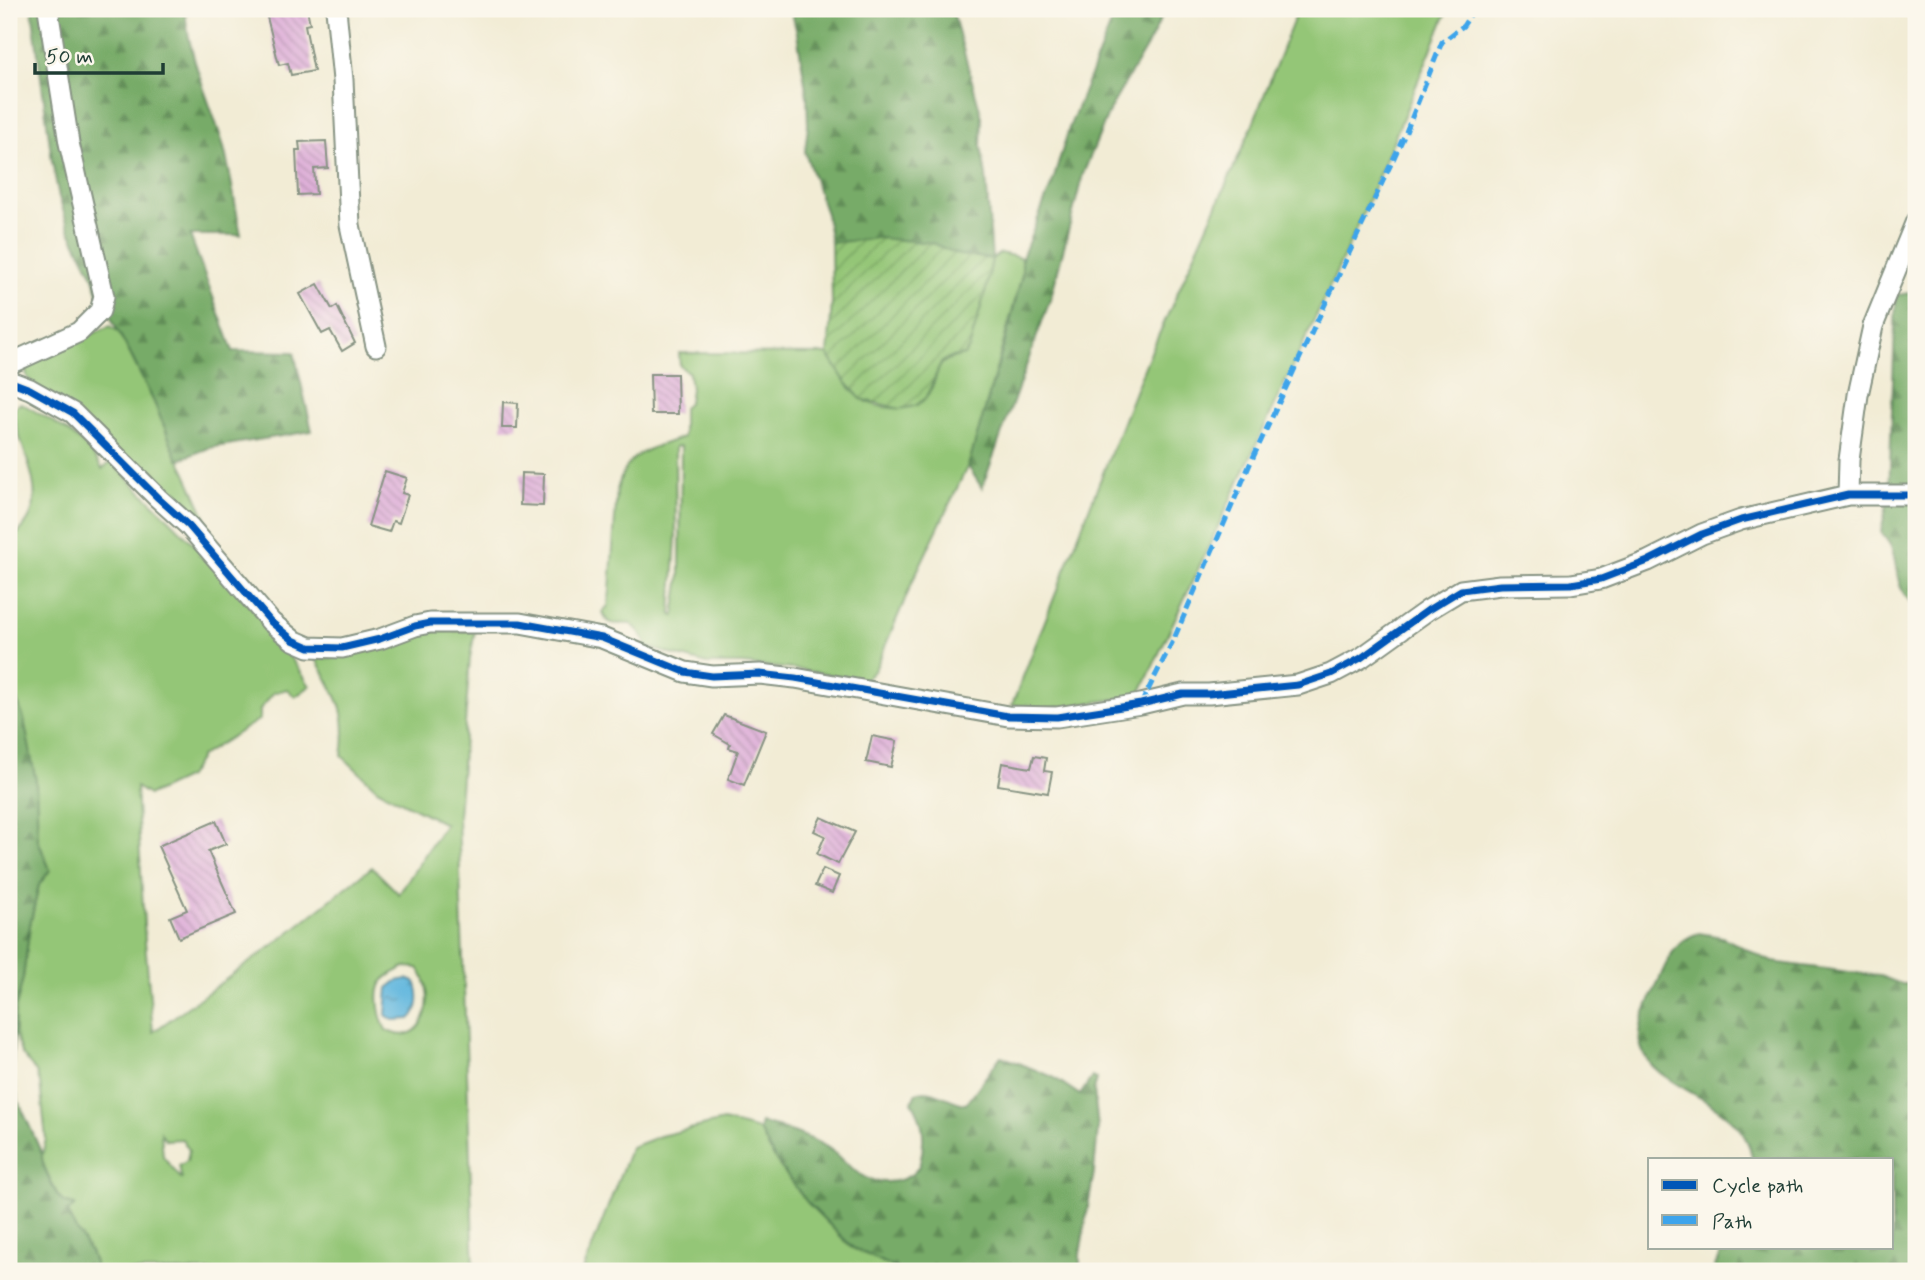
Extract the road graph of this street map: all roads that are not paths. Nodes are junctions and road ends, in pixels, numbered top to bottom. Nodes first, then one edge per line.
1 (48, 9) edge
2 (336, 9) edge
3 (1916, 221) edge
4 (376, 346) dead end
5 (9, 364) edge
6 (9, 381) edge
7 (1848, 495) junction
8 (1916, 495) edge

1 - 5 street
2 - 4 street
3 - 7 street
6 - 7 street
7 - 8 street

